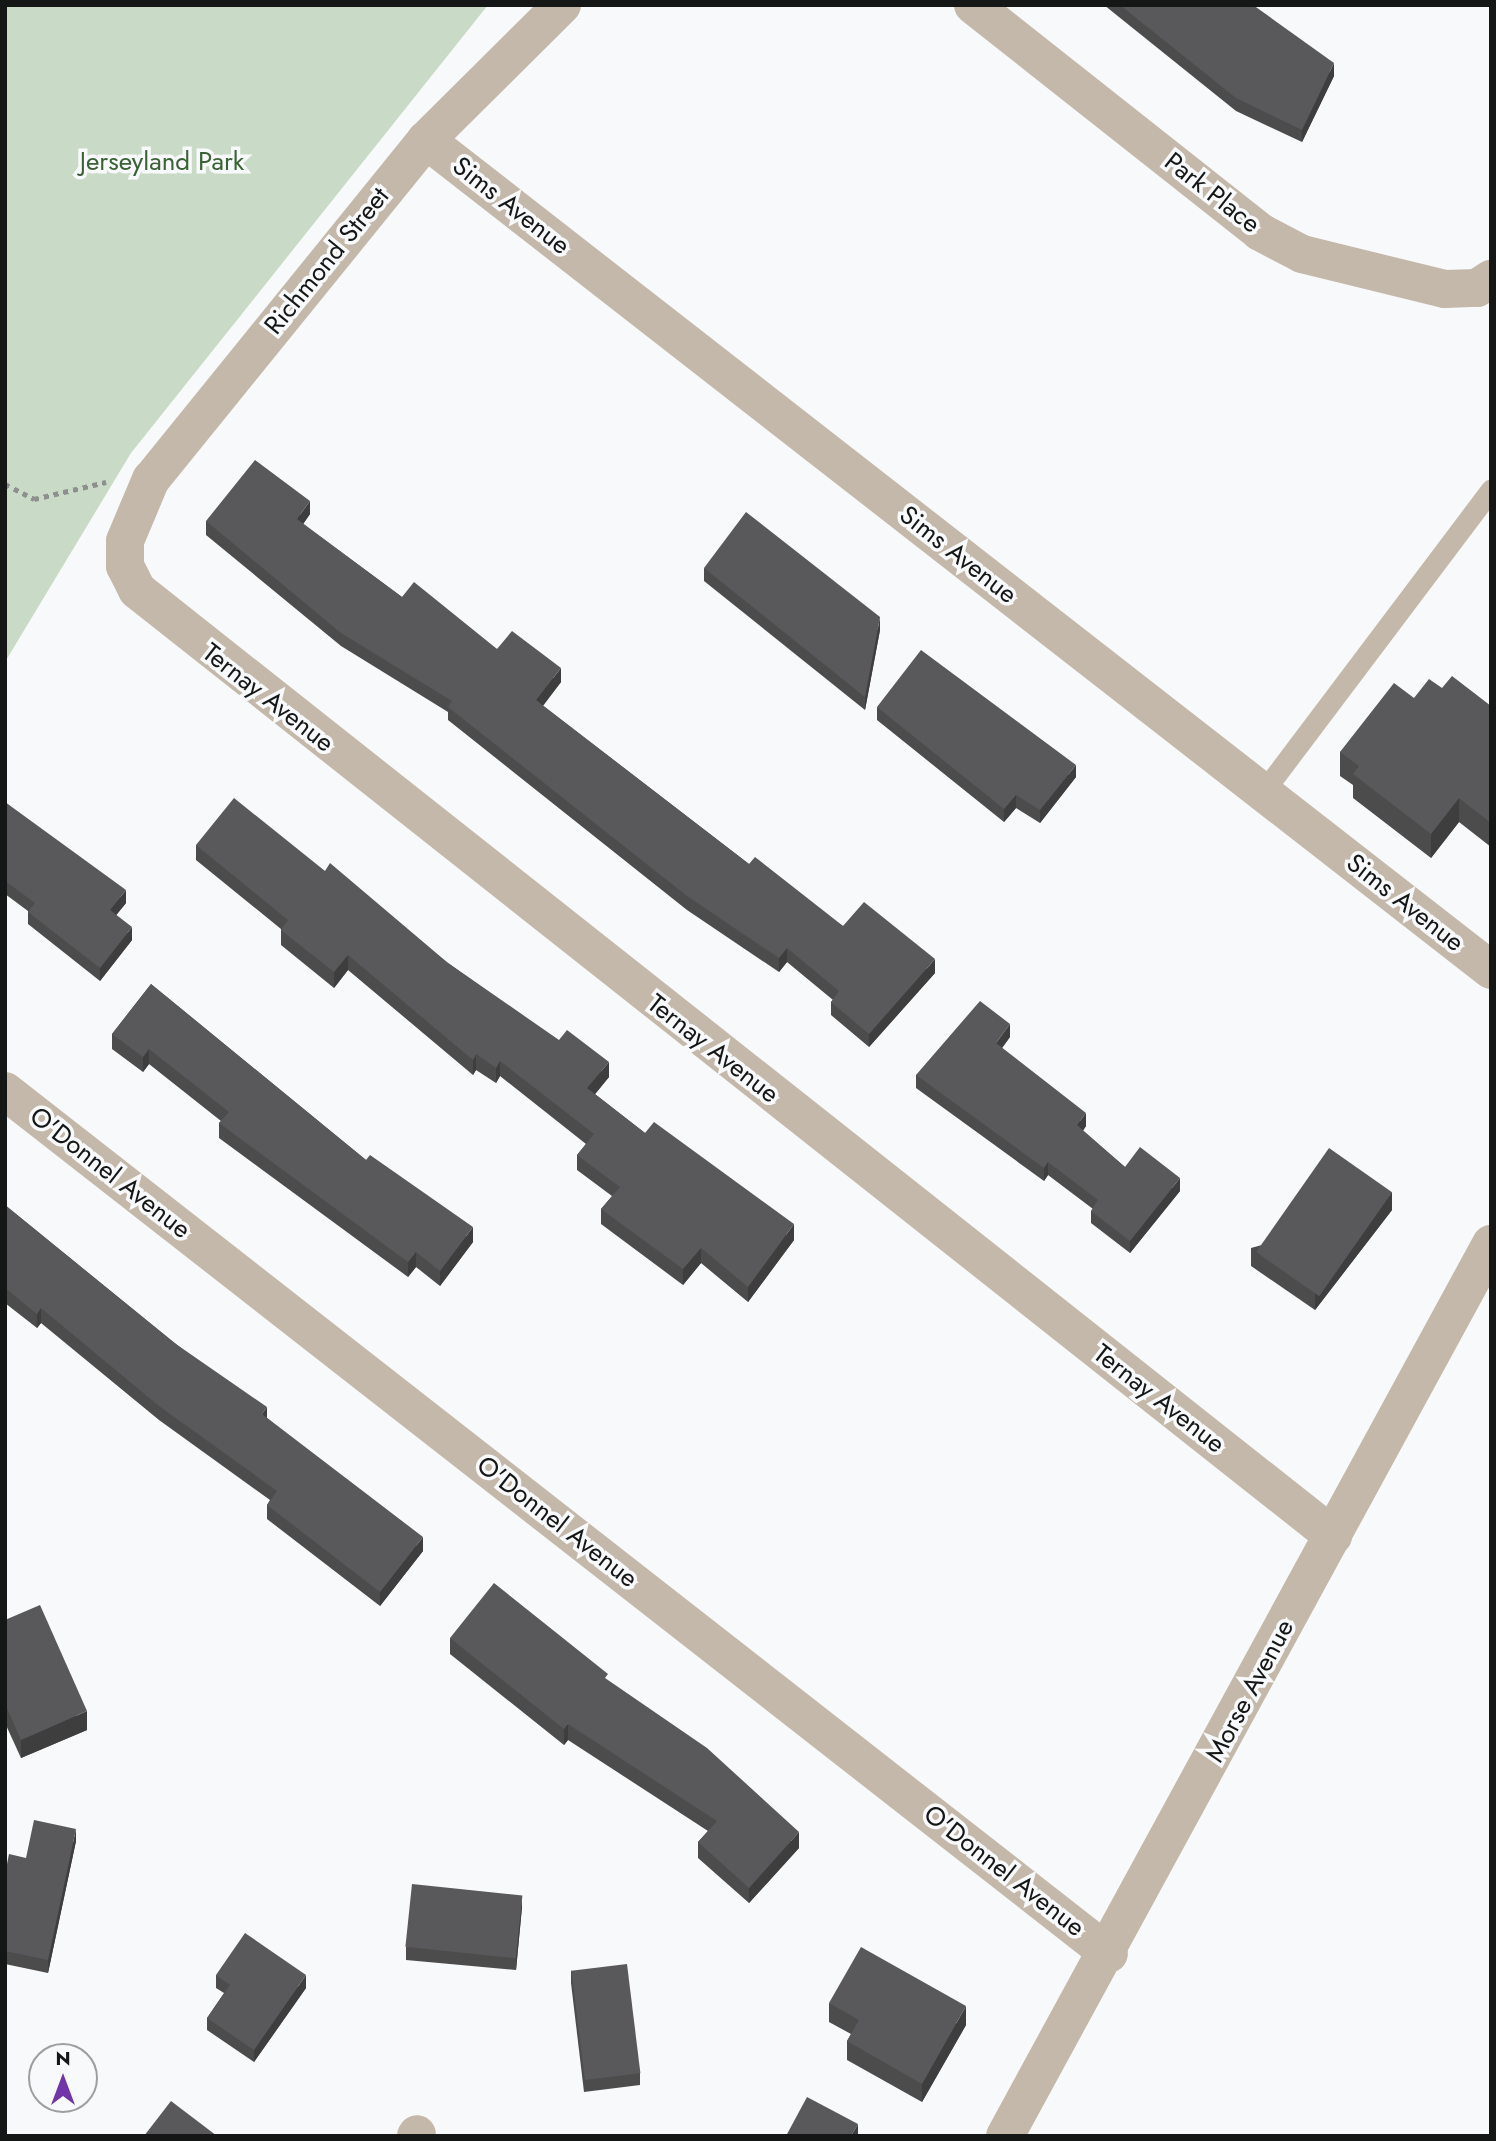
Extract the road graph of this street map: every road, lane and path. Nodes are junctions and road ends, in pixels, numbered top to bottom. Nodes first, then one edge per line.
1 (562, 5) edge
2 (973, 5) edge
3 (426, 140) junction
4 (1491, 279) edge
5 (151, 479) junction
6 (5, 484) edge
7 (1491, 489) edge
8 (125, 541) joint
9 (1263, 792) junction
10 (1491, 970) edge
11 (5, 1091) edge
12 (1491, 1244) edge
13 (1334, 1536) junction
14 (1109, 1954) junction
15 (1005, 2136) edge

1 - 3 street, Richmond Street
2 - 4 street, Park Place
3 - 5 street, Richmond Street
3 - 9 street, Sims Avenue
5 - 6 path
5 - 8 street, Richmond Street
7 - 9 lane
8 - 13 street, Ternay Avenue
9 - 10 street, Sims Avenue
11 - 14 street, O'Donnel Avenue
12 - 13 street, Morse Avenue
13 - 14 street, Morse Avenue
14 - 15 street, Morse Avenue

